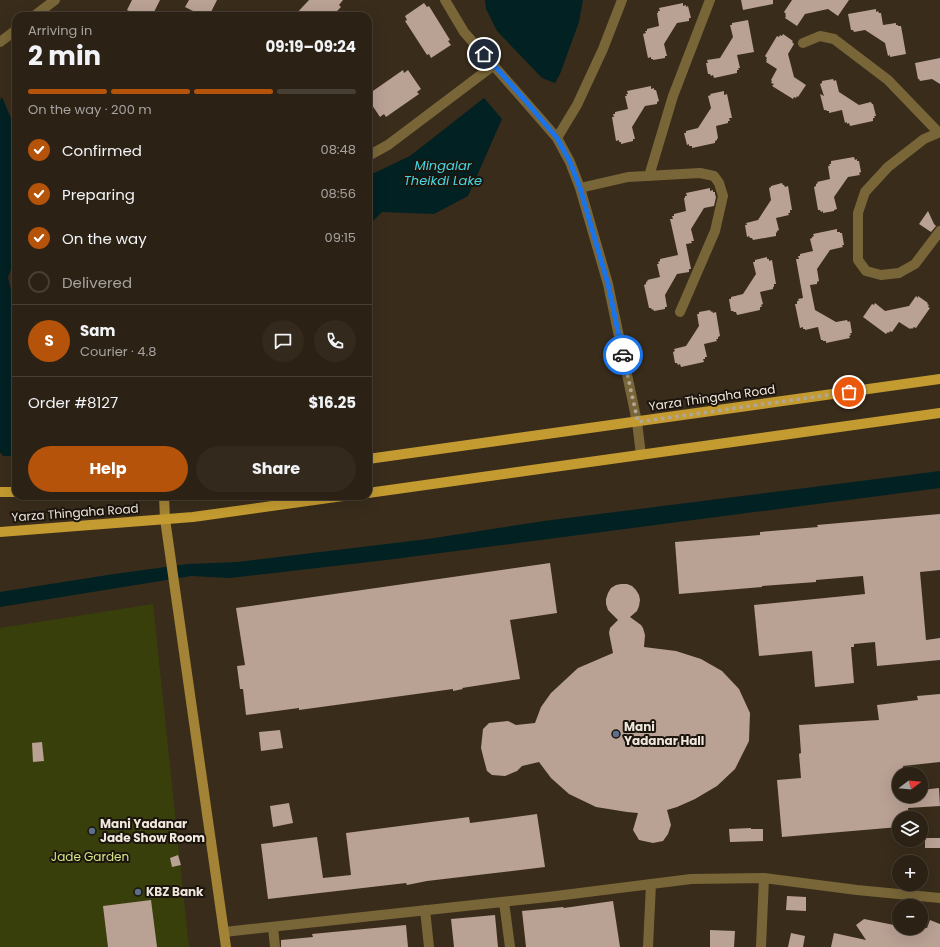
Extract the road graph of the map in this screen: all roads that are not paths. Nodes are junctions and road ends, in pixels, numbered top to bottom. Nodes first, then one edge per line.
1 (55, 0) edge
2 (445, 0) edge
3 (622, 0) edge
4 (710, 0) edge
5 (39, 12) edge
6 (12, 33) edge
7 (0, 42) edge
8 (803, 43) dead end
9 (494, 65) junction
10 (939, 132) edge
11 (557, 138) junction
12 (372, 154) edge
13 (649, 176) junction
14 (580, 188) junction
15 (940, 231) edge
16 (680, 312) dead end
17 (940, 379) edge
18 (940, 413) edge
19 (638, 422) junction
20 (641, 455) junction
21 (372, 458) edge
22 (372, 491) edge
23 (0, 492) edge
24 (12, 492) edge
25 (164, 500) edge
26 (314, 500) edge
27 (165, 519) junction
28 (0, 532) edge
29 (764, 878) junction
30 (651, 884) junction
31 (940, 898) edge
32 (504, 902) junction
33 (425, 910) junction
34 (273, 927) junction
35 (224, 932) junction
36 (226, 947) edge
37 (275, 947) edge
38 (429, 947) edge
39 (510, 947) edge
40 (648, 947) edge
41 (761, 947) edge

1 - 5 street
2 - 9 street
3 - 11 street
4 - 13 street
6 - 7 street
8 - 10 street
9 - 11 street
9 - 12 street
10 - 15 street
11 - 14 street
13 - 14 street
13 - 16 street
14 - 19 street
17 - 19 main road, Yarza Thingaha Road
18 - 20 main road
19 - 20 street
19 - 21 main road, Yarza Thingaha Road
20 - 22 main road
23 - 24 main road
25 - 27 street
26 - 27 main road, Yarza Thingaha Road
27 - 28 main road, Yarza Thingaha Road
27 - 35 street
29 - 30 street
29 - 31 street
29 - 41 street
30 - 32 street
30 - 40 street
32 - 33 street
32 - 39 street
33 - 34 street
33 - 38 street
34 - 35 street
34 - 37 street
35 - 36 street

